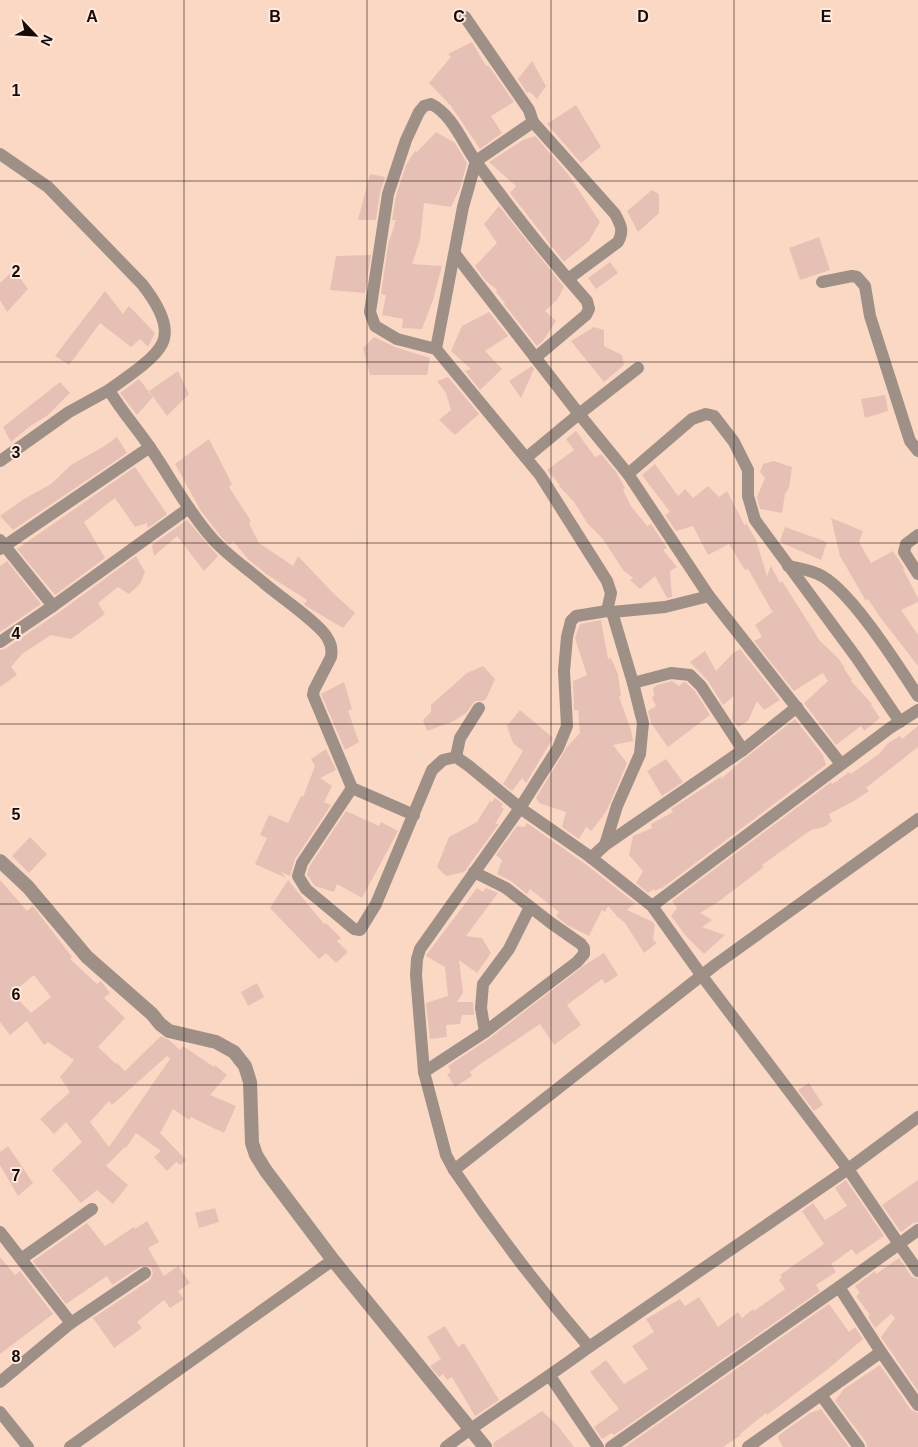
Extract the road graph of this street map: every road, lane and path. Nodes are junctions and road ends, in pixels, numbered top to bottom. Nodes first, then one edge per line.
1 (465, 17) dead end
2 (533, 122) junction
3 (0, 154) edge
4 (476, 161) junction
5 (455, 254) junction
6 (568, 279) junction
7 (822, 282) dead end
8 (436, 349) junction
9 (535, 358) junction
10 (638, 368) dead end
11 (109, 390) junction
12 (579, 414) junction
13 (915, 443) edge
14 (150, 447) junction
15 (526, 458) junction
16 (0, 461) edge
17 (628, 474) junction
18 (189, 508) junction
19 (918, 535) edge
20 (2, 545) edge
21 (788, 566) junction
22 (918, 574) edge
23 (710, 596) junction
24 (53, 606) junction
25 (609, 611) junction
26 (0, 642) edge
27 (634, 682) junction
28 (918, 696) edge
29 (797, 707) junction
30 (479, 708) dead end
31 (918, 710) edge
32 (900, 722) junction
33 (743, 750) junction
34 (456, 757) junction
35 (841, 764) junction
36 (352, 788) junction
37 (520, 808) junction
38 (414, 815) junction
39 (918, 819) edge
40 (605, 845) junction
41 (591, 858) junction
42 (0, 861) edge
43 (474, 872) junction
44 (652, 906) junction
45 (530, 907) junction
46 (702, 976) junction
47 (485, 1032) junction
48 (424, 1072) junction
49 (918, 1117) edge
50 (848, 1168) junction
51 (454, 1170) junction
52 (92, 1209) dead end
53 (918, 1230) edge
54 (0, 1232) edge
55 (899, 1244) junction
56 (21, 1259) junction
57 (333, 1260) junction
58 (918, 1270) edge
59 (145, 1272) dead end
60 (839, 1287) junction
61 (71, 1323) junction
62 (588, 1347) junction
63 (881, 1352) junction
64 (550, 1376) junction
65 (0, 1382) edge
66 (821, 1395) junction
67 (918, 1405) edge
68 (0, 1412) edge
69 (470, 1429) junction
70 (761, 1443) edge
71 (28, 1447) edge
72 (70, 1447) edge
73 (446, 1447) edge
74 (485, 1447) edge
75 (598, 1447) edge
76 (611, 1447) edge
77 (748, 1447) edge
78 (859, 1447) edge

1 - 2 street
2 - 4 street
2 - 6 street
3 - 11 street
4 - 5 street
4 - 6 street
4 - 8 street
5 - 8 street
5 - 9 street
6 - 9 street
7 - 13 street
8 - 15 street
9 - 12 street
10 - 12 street
11 - 14 street
11 - 16 street
12 - 15 street
12 - 17 street
14 - 18 street
14 - 20 street
15 - 25 street
17 - 21 street
17 - 23 street
18 - 24 street
18 - 36 street
19 - 22 street
20 - 24 street
21 - 28 street
21 - 32 street
23 - 25 street
23 - 29 street
24 - 26 street
25 - 27 street
25 - 37 street
27 - 33 street
27 - 40 street
29 - 33 street
29 - 35 street
30 - 34 street
31 - 32 street
32 - 35 street
33 - 40 street
34 - 37 street
34 - 38 street
35 - 44 street
36 - 38 street
36 - 38 street
37 - 41 street
37 - 43 street
39 - 46 street
40 - 41 street
41 - 44 street
42 - 57 street
43 - 45 street
43 - 48 street
44 - 46 street
45 - 47 street
45 - 47 street
46 - 50 street
46 - 51 street
47 - 48 street
48 - 51 street
49 - 50 street
50 - 55 street
50 - 62 street
51 - 62 street
52 - 56 street
53 - 55 street
54 - 56 street
55 - 58 street
55 - 60 street
56 - 61 street
57 - 69 street
57 - 72 street
59 - 61 street
60 - 63 street
60 - 76 street
61 - 65 street
62 - 64 street
63 - 66 street
63 - 67 street
64 - 69 street
64 - 75 street
66 - 70 street
66 - 78 street
68 - 71 street
69 - 73 street
69 - 74 street
70 - 77 street

